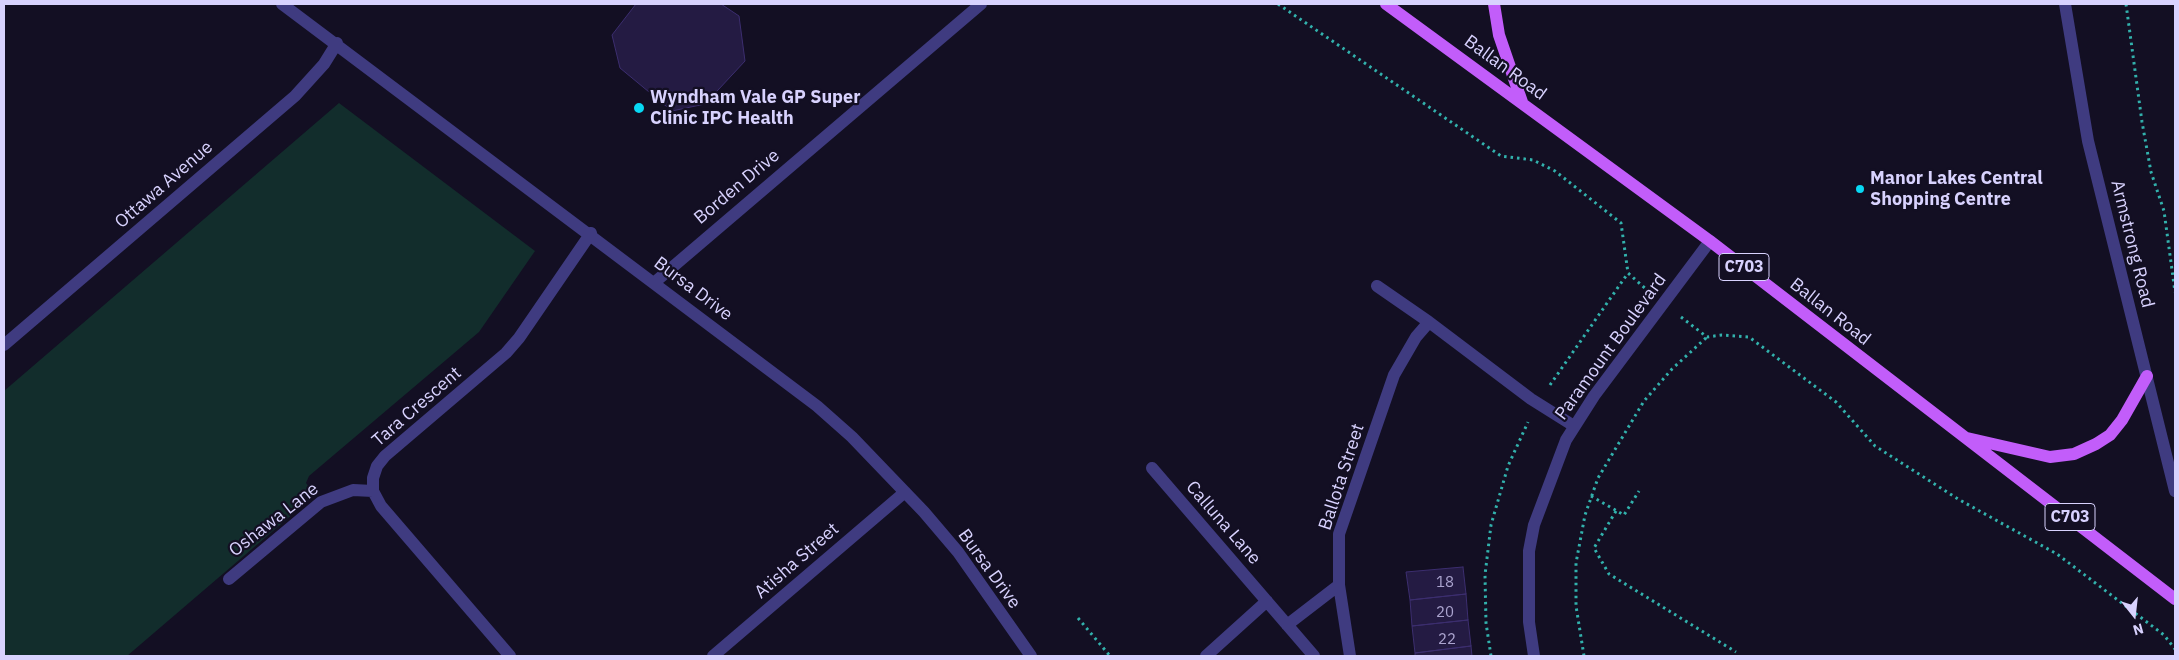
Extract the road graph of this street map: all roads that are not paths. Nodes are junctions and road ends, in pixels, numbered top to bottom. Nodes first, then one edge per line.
1 (282, 4) edge
2 (981, 4) edge
3 (1386, 4) edge
4 (1494, 4) edge
5 (2065, 4) edge
6 (337, 43) junction
7 (1522, 102) junction
8 (590, 234) junction
9 (1710, 241) junction
10 (654, 282) junction
11 (1377, 286) dead end
12 (1430, 322) junction
13 (4, 345) edge
14 (2147, 376) junction
15 (1574, 426) junction
16 (1962, 437) junction
17 (1152, 468) dead end
18 (373, 491) junction
19 (2175, 491) edge
20 (905, 492) junction
21 (229, 579) dead end
22 (1339, 586) junction
23 (2175, 600) edge
24 (1267, 601) junction
25 (1287, 625) junction
26 (510, 656) edge
27 (713, 656) edge
28 (1031, 656) edge
29 (1206, 656) edge
30 (1314, 656) edge
31 (1350, 656) edge
32 (1534, 656) edge

1 - 6 street, Bursa Drive
2 - 10 street, Borden Drive
3 - 7 main road, Ballan Road / C703
4 - 7 main road
5 - 14 street, Armstrong Road
6 - 8 street, Bursa Drive
6 - 13 street, Ottawa Avenue
7 - 9 main road, Ballan Road / C703
8 - 10 street, Bursa Drive
8 - 18 street, Tara Crescent
9 - 15 street, Paramount Boulevard
9 - 16 main road, Ballan Road / C703
10 - 20 street, Bursa Drive
11 - 12 street
12 - 15 street
12 - 22 street, Ballota Street
14 - 16 main road
14 - 19 street, Armstrong Road
15 - 32 street, Paramount Boulevard
16 - 23 main road, Ballan Road / C703
17 - 24 street, Calluna Lane
18 - 21 street, Oshawa Lane
18 - 26 street
20 - 27 street, Atisha Street
20 - 28 street, Bursa Drive
22 - 25 street
22 - 31 street, Ballota Street
24 - 25 street, Calluna Lane
24 - 29 street
25 - 30 street, Calluna Lane

